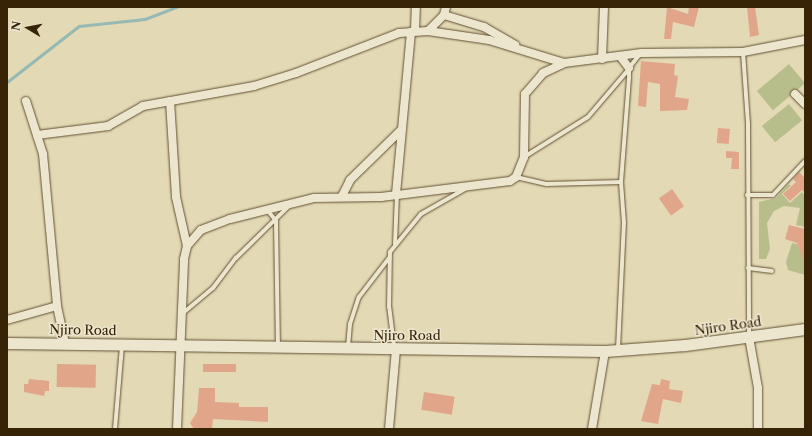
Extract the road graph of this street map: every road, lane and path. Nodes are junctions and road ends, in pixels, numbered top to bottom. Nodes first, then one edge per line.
1 (416, 7) edge
2 (604, 7) edge
3 (445, 11) edge
4 (428, 31) junction
5 (413, 32) junction
6 (805, 40) edge
7 (518, 47) junction
8 (743, 52) junction
9 (641, 53) junction
10 (620, 56) junction
11 (602, 59) junction
12 (564, 63) junction
13 (629, 68) junction
14 (795, 94) dead end
15 (26, 101) dead end
16 (170, 101) junction
17 (805, 104) edge
18 (401, 130) junction
19 (37, 135) junction
20 (524, 157) junction
21 (805, 161) edge
22 (516, 177) junction
23 (621, 182) junction
24 (468, 188) junction
25 (397, 194) junction
26 (747, 195) junction
27 (342, 196) junction
28 (289, 206) junction
29 (268, 211) junction
30 (276, 221) junction
31 (395, 244) junction
32 (187, 246) junction
33 (389, 258) junction
34 (748, 268) junction
35 (772, 271) dead end
36 (57, 306) junction
37 (183, 313) junction
38 (7, 320) edge
39 (805, 329) edge
40 (748, 337) junction
41 (7, 343) edge
42 (65, 343) junction
43 (122, 344) junction
44 (182, 347) junction
45 (278, 348) junction
46 (348, 349) junction
47 (395, 349) junction
48 (618, 349) junction
49 (606, 351) junction
50 (115, 429) edge
51 (177, 429) edge
52 (389, 429) edge
53 (592, 429) edge
54 (758, 429) edge

1 - 5 street
2 - 11 street
3 - 4 street
3 - 7 street
4 - 5 street
4 - 7 street
5 - 16 street
5 - 18 street
6 - 8 street
7 - 12 street
8 - 9 street
8 - 26 lane
9 - 10 street
9 - 13 lane
10 - 11 street
10 - 13 street
11 - 12 street
12 - 20 street
13 - 20 lane
13 - 23 lane
14 - 17 street
15 - 19 street
16 - 19 street
16 - 32 street
18 - 25 street
18 - 27 street
19 - 36 street
20 - 22 street
21 - 26 lane
22 - 23 lane
22 - 24 street
23 - 48 lane
24 - 25 street
24 - 31 lane
25 - 27 street
25 - 31 lane
26 - 34 lane
27 - 28 street
28 - 29 street
28 - 30 lane
29 - 30 lane
29 - 32 street
30 - 37 lane
30 - 45 lane
31 - 33 lane
32 - 37 street
33 - 46 lane
33 - 47 lane
34 - 35 lane
34 - 40 lane
36 - 38 street
36 - 42 street
37 - 44 street
39 - 40 street, Njiro Road
40 - 48 street, Njiro Road
40 - 54 street
41 - 42 street, Njiro Road
42 - 43 street, Njiro Road
43 - 44 street, Njiro Road
43 - 50 lane
44 - 45 street, Njiro Road
44 - 51 street
45 - 46 street, Njiro Road
46 - 47 street, Njiro Road
47 - 49 street, Njiro Road
47 - 52 street
48 - 49 street, Njiro Road
49 - 53 street

